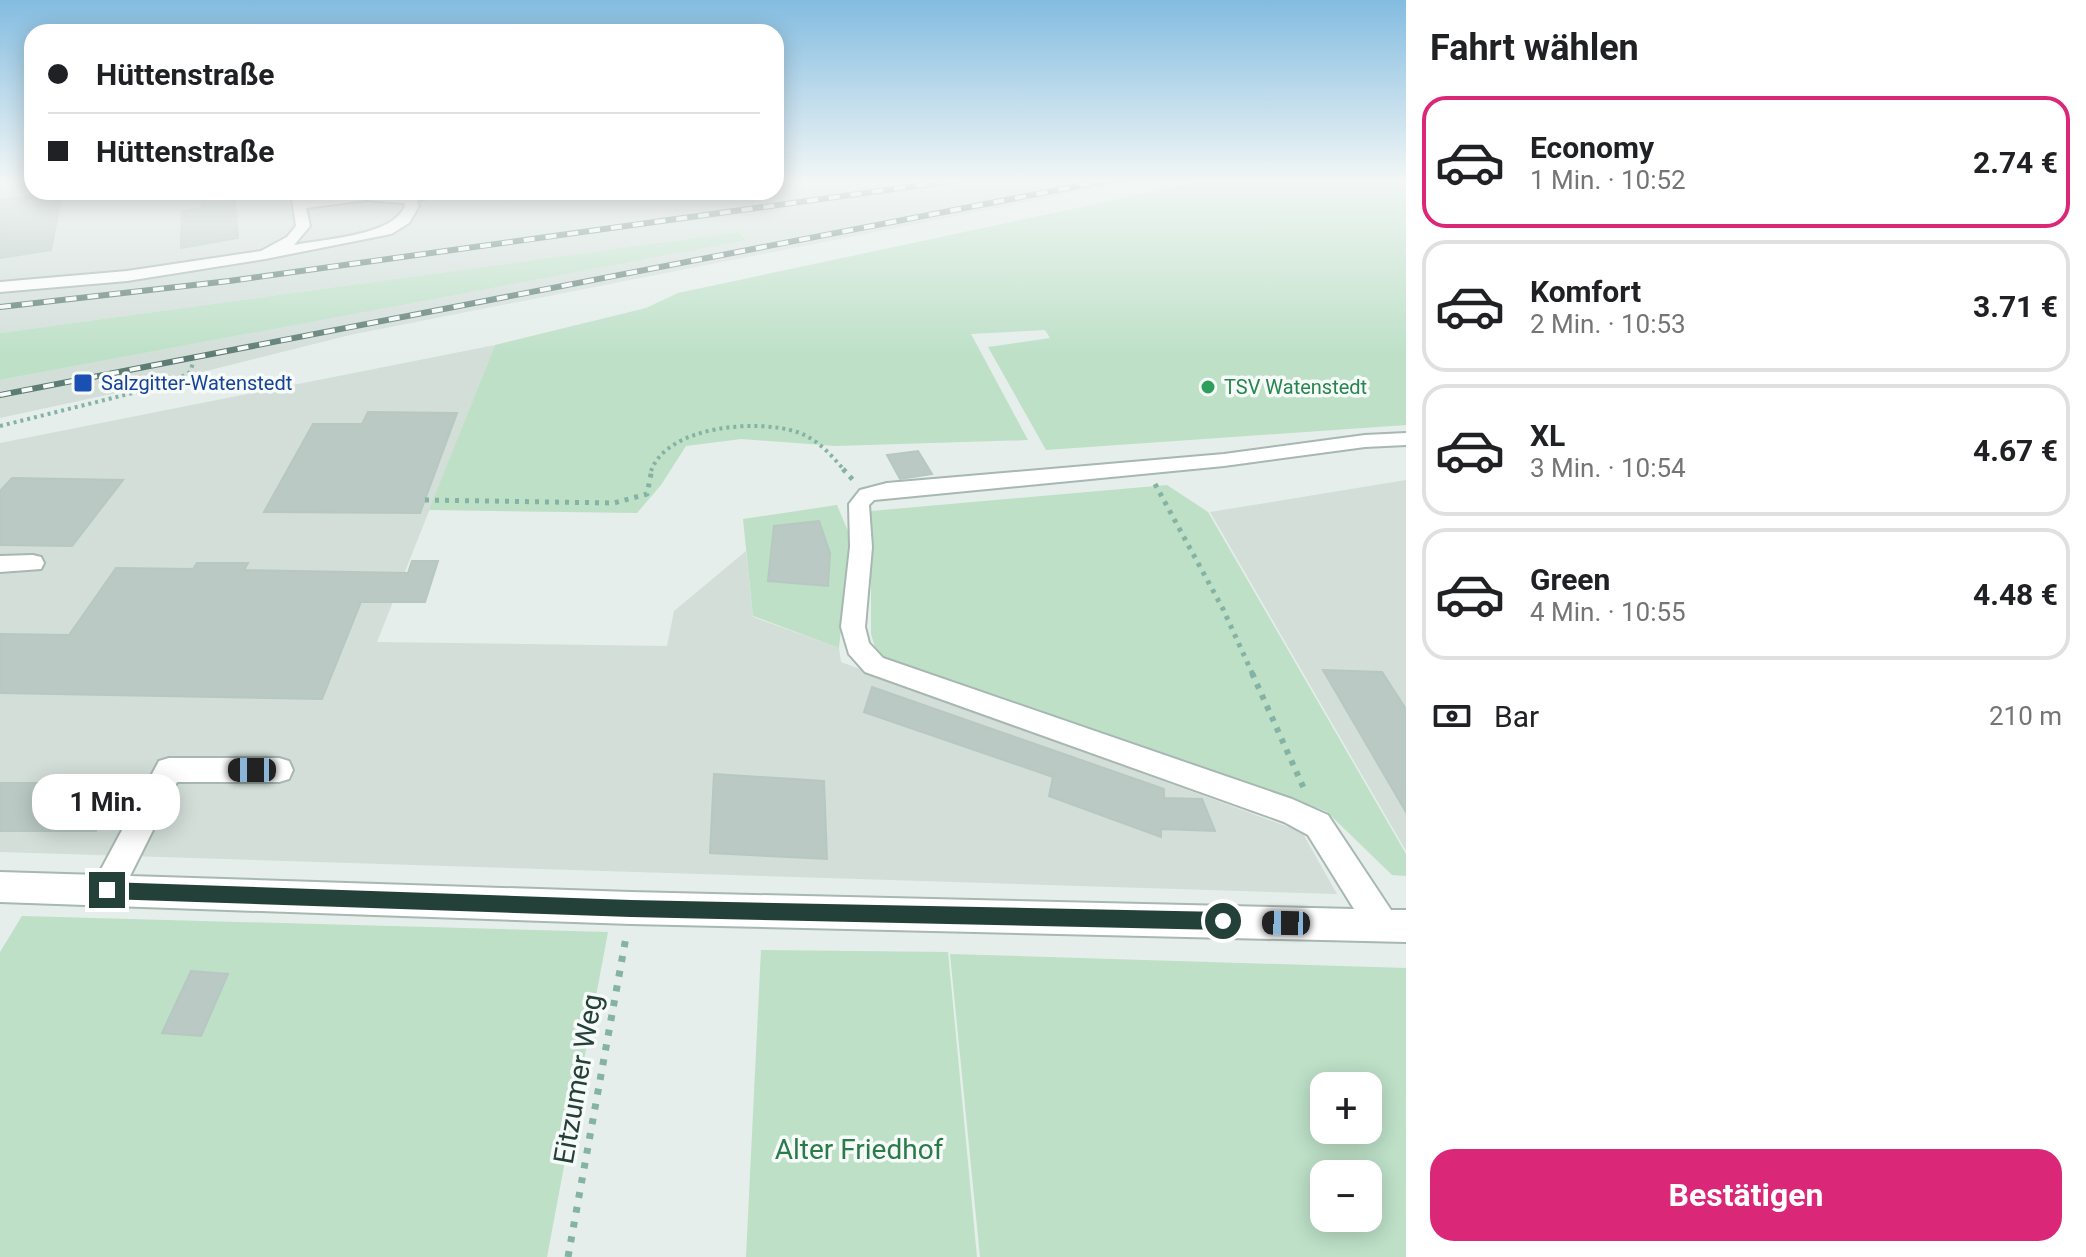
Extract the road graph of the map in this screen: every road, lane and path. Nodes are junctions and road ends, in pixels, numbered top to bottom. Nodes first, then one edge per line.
1 (293, 239) edge
2 (347, 239) edge
3 (265, 255) junction
4 (0, 287) edge
5 (193, 363) dead end
6 (0, 426) edge
7 (1406, 439) edge
8 (1144, 466) junction
9 (867, 495) junction
10 (425, 500) dead end
11 (33, 563) dead end
12 (0, 564) edge
13 (279, 770) dead end
14 (1318, 825) junction
15 (0, 887) edge
16 (107, 890) junction
17 (631, 908) junction
18 (1394, 926) edge
19 (568, 1257) edge

1 - 3 street
2 - 3 street
3 - 4 street
5 - 6 path
7 - 8 street
8 - 9 street
8 - 14 path
9 - 10 path
9 - 14 street
11 - 12 street
13 - 16 street
14 - 18 street
15 - 16 street
16 - 17 street
17 - 18 street
17 - 19 path, Eitzumer Weg

